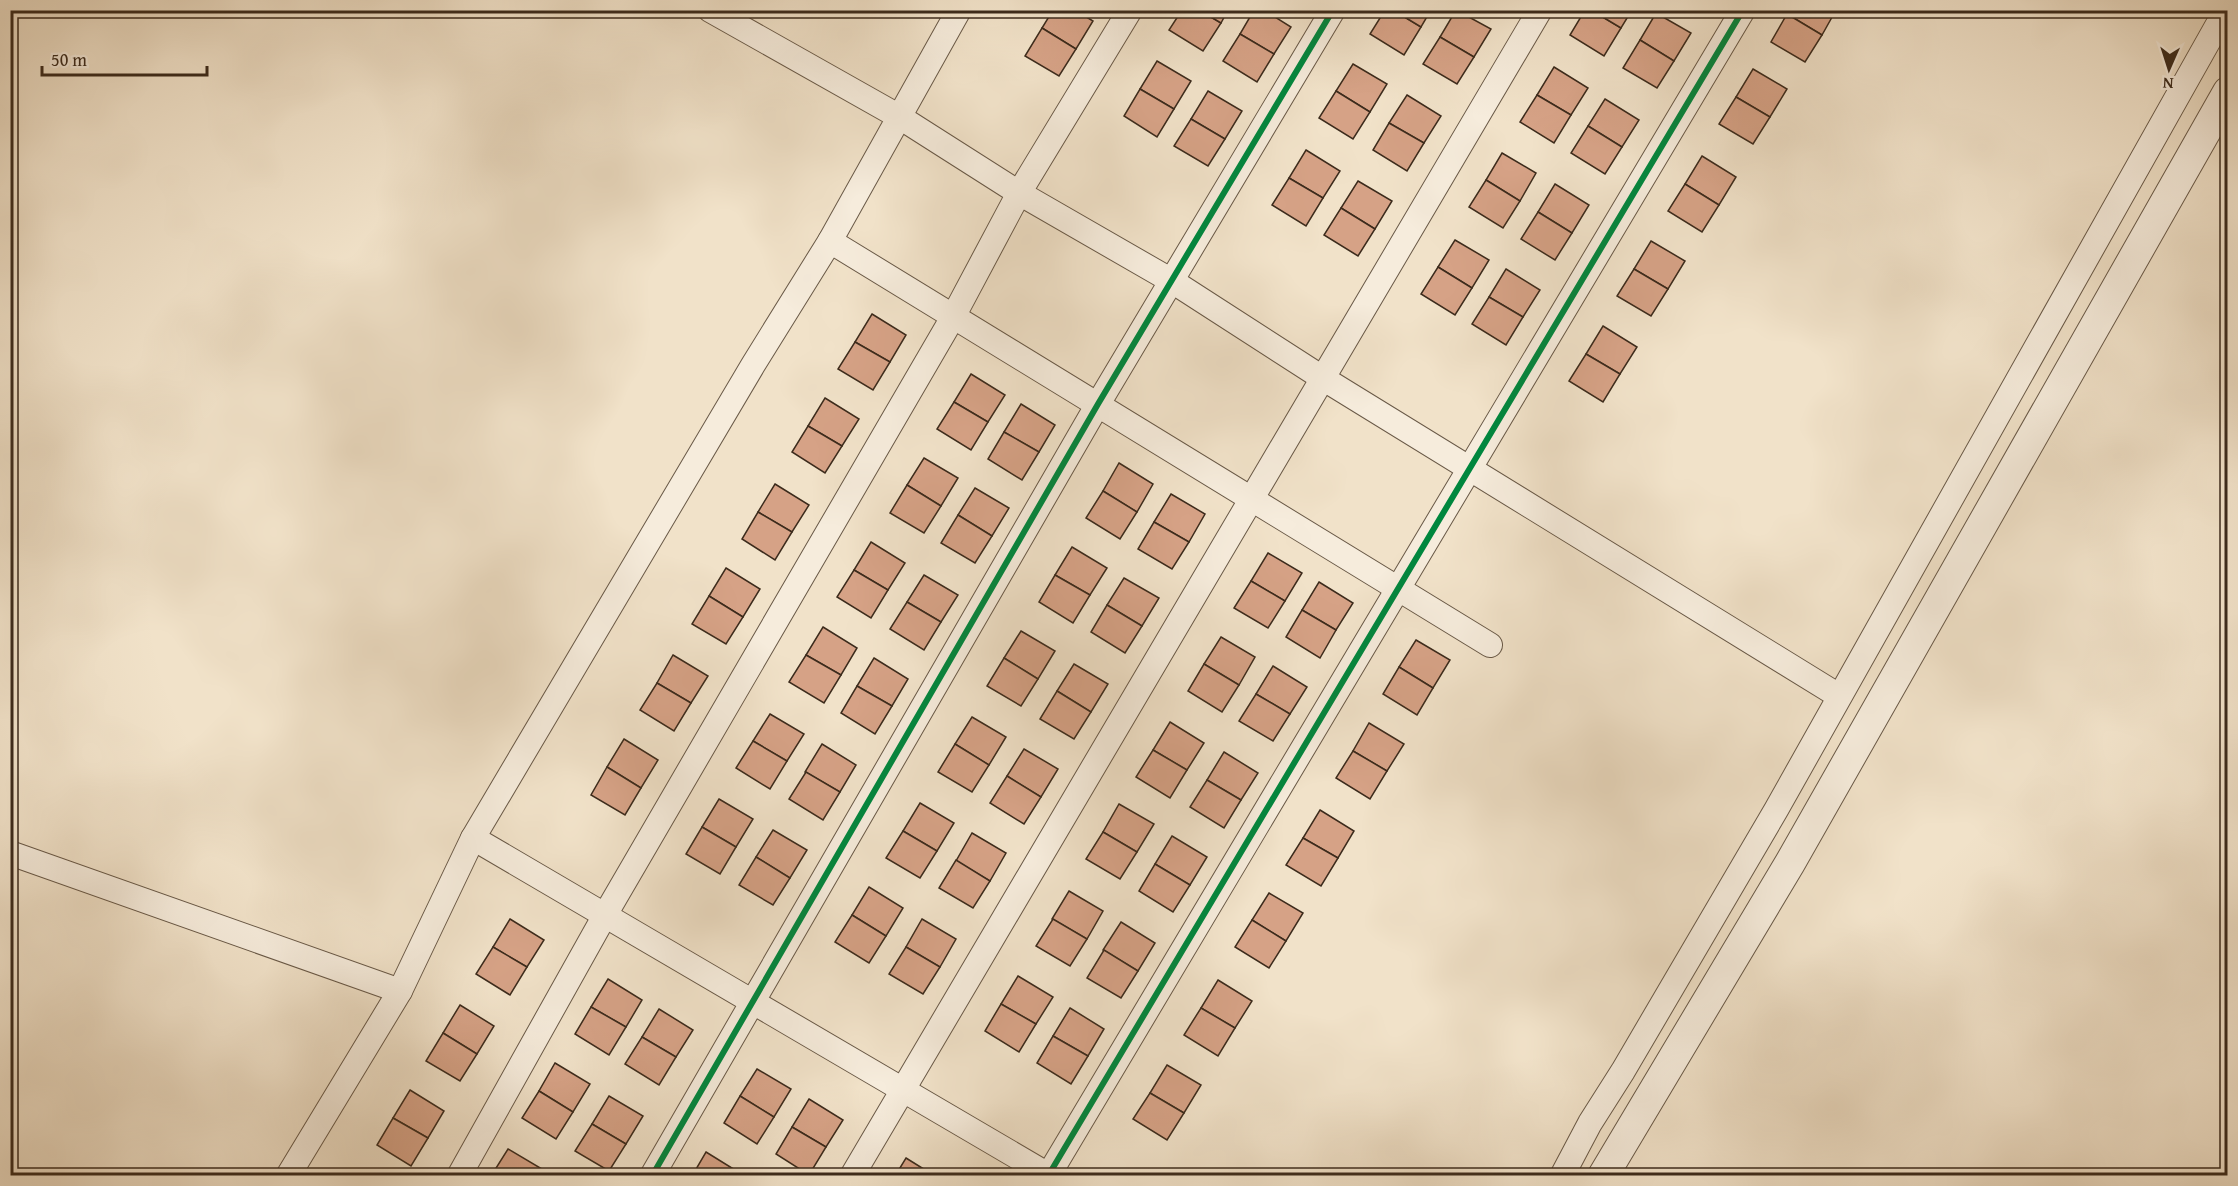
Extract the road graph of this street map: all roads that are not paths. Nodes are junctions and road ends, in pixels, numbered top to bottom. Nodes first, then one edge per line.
1 (710, 10) edge
2 (959, 10) edge
3 (1130, 10) edge
4 (1332, 10) edge
5 (1540, 10) edge
6 (1743, 10) edge
7 (2226, 10) edge
8 (2228, 92) edge
9 (898, 116) junction
10 (1019, 193) junction
11 (830, 241) junction
12 (1172, 281) junction
13 (953, 317) junction
14 (1324, 379) junction
15 (1098, 404) junction
16 (1468, 468) junction
17 (1252, 499) junction
18 (1397, 588) junction
19 (1490, 645) dead end
20 (1839, 696) junction
21 (473, 838) junction
22 (10, 853) edge
23 (604, 915) junction
24 (400, 991) junction
25 (753, 1002) junction
26 (904, 1090) junction
27 (1049, 1175) edge
28 (288, 1176) edge
29 (459, 1176) edge
30 (652, 1176) edge
31 (852, 1176) edge
32 (1562, 1176) edge
33 (1604, 1176) edge

1 - 9 street
2 - 9 street
3 - 10 street
4 - 12 street
5 - 14 street
6 - 16 street
7 - 20 street
8 - 33 street
9 - 10 street
9 - 11 street
10 - 12 street
10 - 13 street
11 - 13 street
11 - 21 street
12 - 14 street
12 - 15 street
13 - 15 street
13 - 23 street
14 - 16 street
14 - 17 street
15 - 17 street
15 - 25 street
16 - 18 street
16 - 20 street
17 - 18 street
17 - 26 street
18 - 19 street
18 - 27 street
20 - 32 street
21 - 23 street
21 - 24 street
22 - 24 street
23 - 25 street
23 - 29 street
24 - 28 street
25 - 26 street
25 - 30 street
26 - 27 street
26 - 31 street

